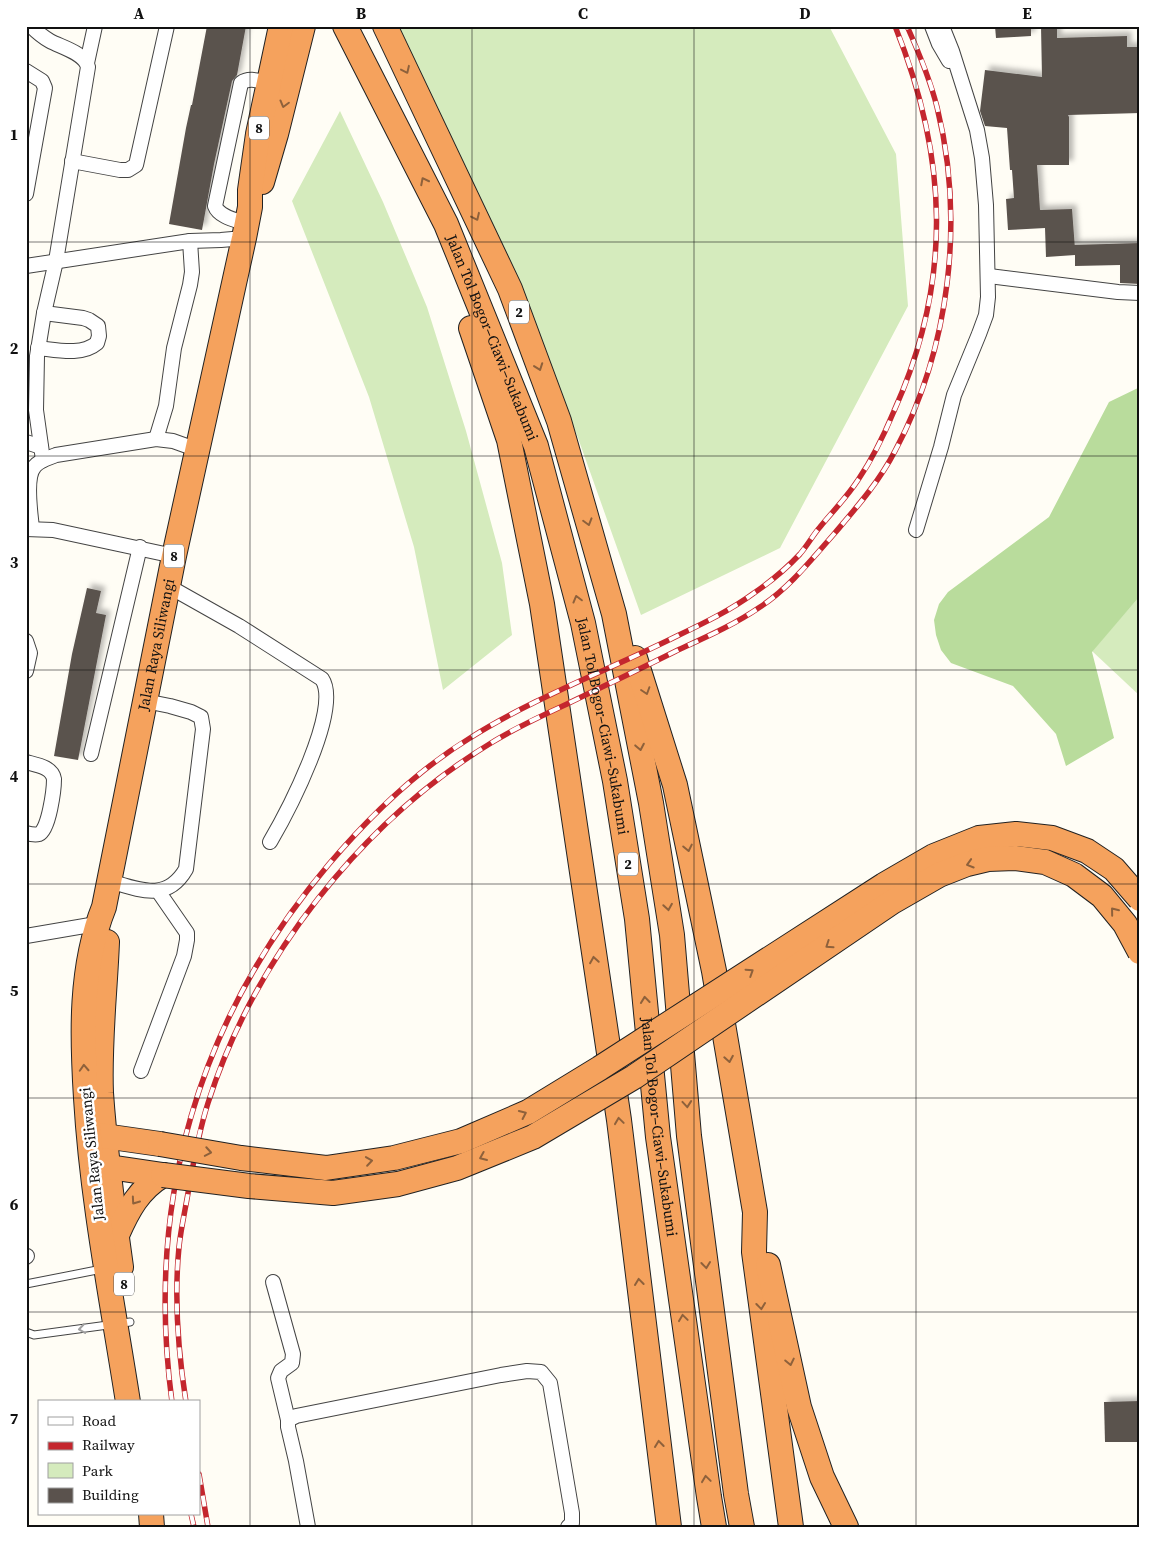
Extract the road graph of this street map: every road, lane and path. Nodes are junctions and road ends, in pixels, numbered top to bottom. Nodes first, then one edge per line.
1 (31, 26) edge
2 (95, 26) edge
3 (167, 26) edge
4 (281, 26) edge
5 (304, 26) edge
6 (345, 26) edge
7 (385, 26) edge
8 (932, 26) edge
9 (942, 26) edge
10 (286, 54) junction
11 (87, 63) junction
12 (26, 71) edge
13 (962, 81) junction
14 (268, 83) junction
15 (72, 161) junction
16 (26, 194) edge
17 (247, 223) junction
18 (446, 224) junction
19 (190, 241) junction
20 (56, 262) junction
21 (26, 266) edge
22 (989, 276) junction
23 (1140, 293) edge
24 (44, 313) junction
25 (34, 353) edge
26 (156, 439) junction
27 (26, 442) edge
28 (198, 450) junction
29 (42, 453) junction
30 (29, 529) edge
31 (916, 530) dead end
32 (140, 548) junction
33 (174, 556) junction
34 (168, 586) junction
35 (614, 614) junction
36 (26, 641) edge
37 (26, 671) edge
38 (145, 701) junction
39 (91, 754) dead end
40 (26, 762) edge
41 (26, 833) edge
42 (270, 842) dead end
43 (110, 881) junction
44 (158, 891) junction
45 (1140, 899) edge
46 (103, 918) junction
47 (26, 936) edge
48 (1140, 952) edge
49 (142, 1071) dead end
50 (101, 1093) junction
51 (97, 1135) junction
52 (136, 1140) junction
53 (100, 1166) junction
54 (163, 1175) junction
55 (755, 1212) junction
56 (117, 1235) junction
57 (113, 1267) junction
58 (273, 1282) dead end
59 (26, 1284) edge
60 (122, 1323) junction
61 (26, 1332) edge
62 (128, 1400) edge
63 (141, 1400) edge
64 (288, 1420) junction
65 (308, 1527) edge
66 (568, 1527) edge
67 (669, 1527) edge
68 (714, 1527) edge
69 (742, 1527) edge
70 (791, 1527) edge
71 (846, 1527) edge

1 - 11 street
2 - 11 street
3 - 15 street
4 - 10 highway, Jalan Raya Siliwangi / 8
5 - 10 highway, Jalan Raya Siliwangi / 8
18 -> 6 highway, Jalan Tol Bogor–Ciawi–Sukabumi / 2
7 -> 35 highway, Jalan Tol Bogor–Ciawi–Sukabumi / 2
8 - 13 street
9 - 13 street
10 - 14 highway, Jalan Raya Siliwangi / 8
10 -> 17 highway, Jalan Raya Siliwangi / 8
11 - 15 street
12 - 16 street
13 - 22 street
14 - 17 highway, Jalan Raya Siliwangi / 8
14 - 17 street
15 - 20 street
17 - 19 street
17 - 28 highway, Jalan Raya Siliwangi / 8
67 -> 18 highway
68 -> 18 highway, Jalan Tol Bogor–Ciawi–Sukabumi / 2
19 - 20 street
19 - 26 street
20 - 21 street
20 - 24 street
22 - 23 street
22 - 31 street
24 - 25 street
24 - 25 street
25 - 29 street
26 - 28 street
26 - 29 street
27 - 29 street
28 - 33 highway, Jalan Raya Siliwangi / 8
29 - 30 street
30 - 32 street
32 - 33 street
32 - 39 street
33 - 34 highway, Jalan Raya Siliwangi / 8
34 - 38 highway, Jalan Raya Siliwangi / 8
34 - 42 street
35 -> 55 highway
35 -> 69 highway, Jalan Tol Bogor–Ciawi–Sukabumi / 2
36 - 37 street
38 - 43 highway, Jalan Raya Siliwangi / 8
38 - 44 street
40 - 41 street
43 - 44 street
43 - 46 highway, Jalan Raya Siliwangi / 8
44 - 49 street
52 -> 45 highway, bridge
46 - 47 street
46 - 50 highway, Jalan Raya Siliwangi / 8
51 -> 46 highway, Jalan Raya Siliwangi / 8
48 -> 54 highway, bridge
50 - 51 highway, Jalan Raya Siliwangi / 8
50 - 52 highway
51 - 52 highway
51 - 53 highway, Jalan Raya Siliwangi / 8
53 - 54 highway
53 - 56 highway, Jalan Raya Siliwangi / 8
53 - 57 highway, Jalan Raya Siliwangi / 8
54 -> 56 highway
55 -> 70 highway
55 -> 71 highway
56 - 57 highway, Jalan Raya Siliwangi / 8
57 - 59 lane
57 - 60 highway, Jalan Raya Siliwangi / 8
58 - 64 street
60 -> 61 lane
60 - 62 highway, Jalan Raya Siliwangi / 8
60 - 63 highway, Jalan Raya Siliwangi / 8
64 - 65 street
64 - 66 street

